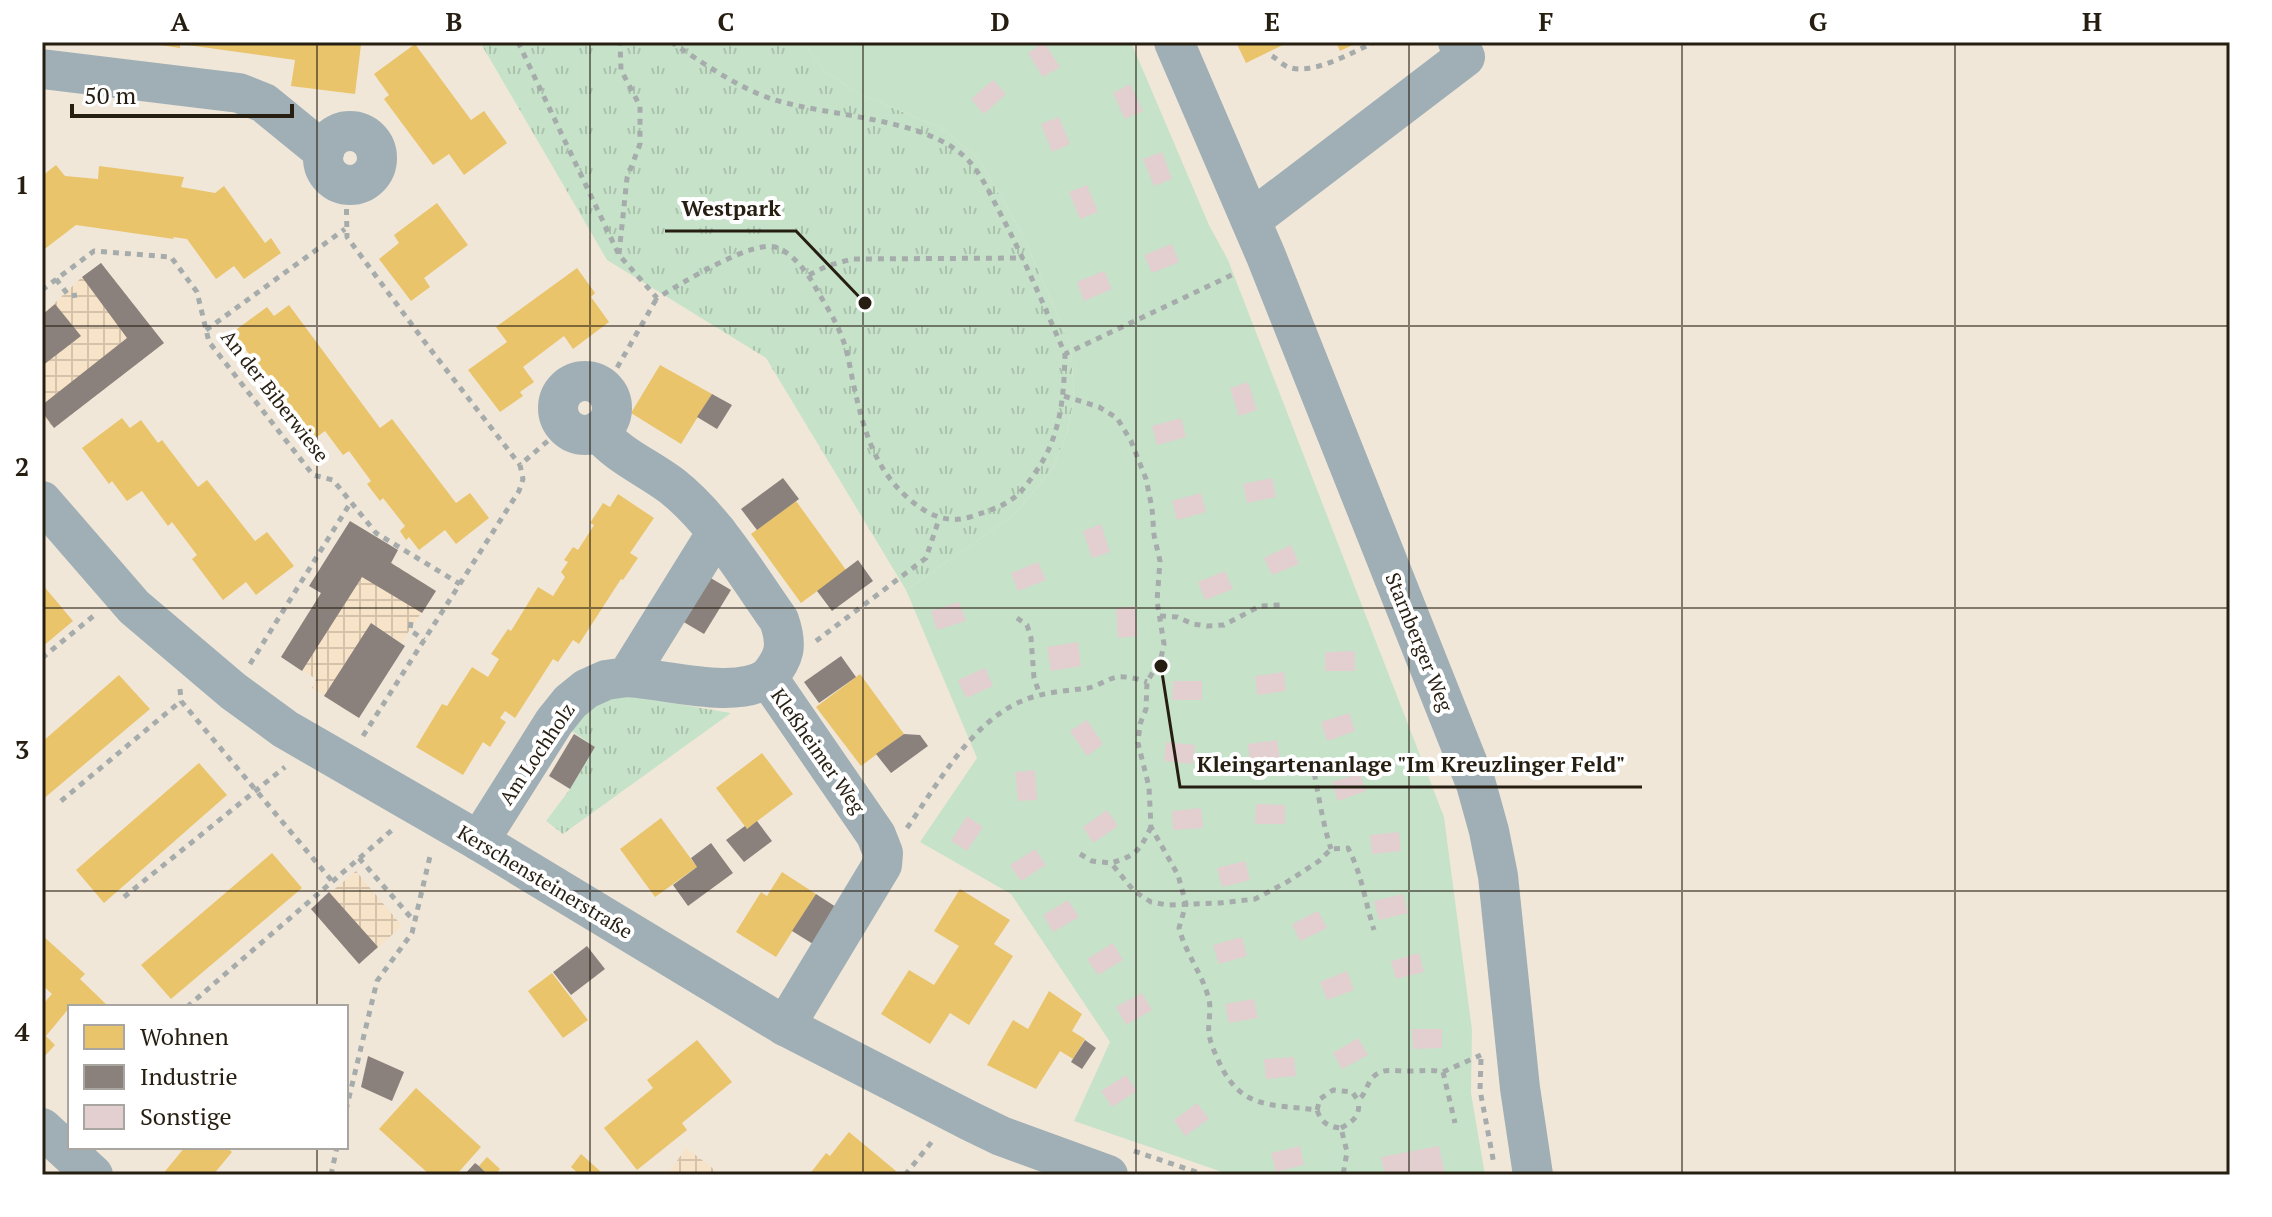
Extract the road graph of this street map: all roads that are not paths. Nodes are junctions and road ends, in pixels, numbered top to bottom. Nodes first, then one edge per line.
1 (1174, 42) edge
2 (1458, 42) edge
3 (42, 69) edge
4 (346, 185) road end
5 (1246, 252) junction
6 (602, 386) road end
7 (42, 501) edge
8 (717, 532) junction
9 (627, 677) junction
10 (768, 678) junction
11 (479, 841) junction
12 (785, 1026) junction
13 (42, 1128) edge
14 (93, 1175) edge
15 (1108, 1175) edge
16 (1533, 1175) edge

1 - 5 street, Starnberger Weg
2 - 5 street
3 - 4 street
5 - 16 street, Starnberger Weg
6 - 8 street, Kleßheimer Weg
7 - 11 street, Kerschensteinerstraße
8 - 9 street
8 - 10 street, Kleßheimer Weg
9 - 10 street
9 - 11 street, Am Lochholz
10 - 12 street, Kleßheimer Weg
11 - 12 street, Kerschensteinerstraße
12 - 15 street, Kerschensteinerstraße
13 - 14 street

